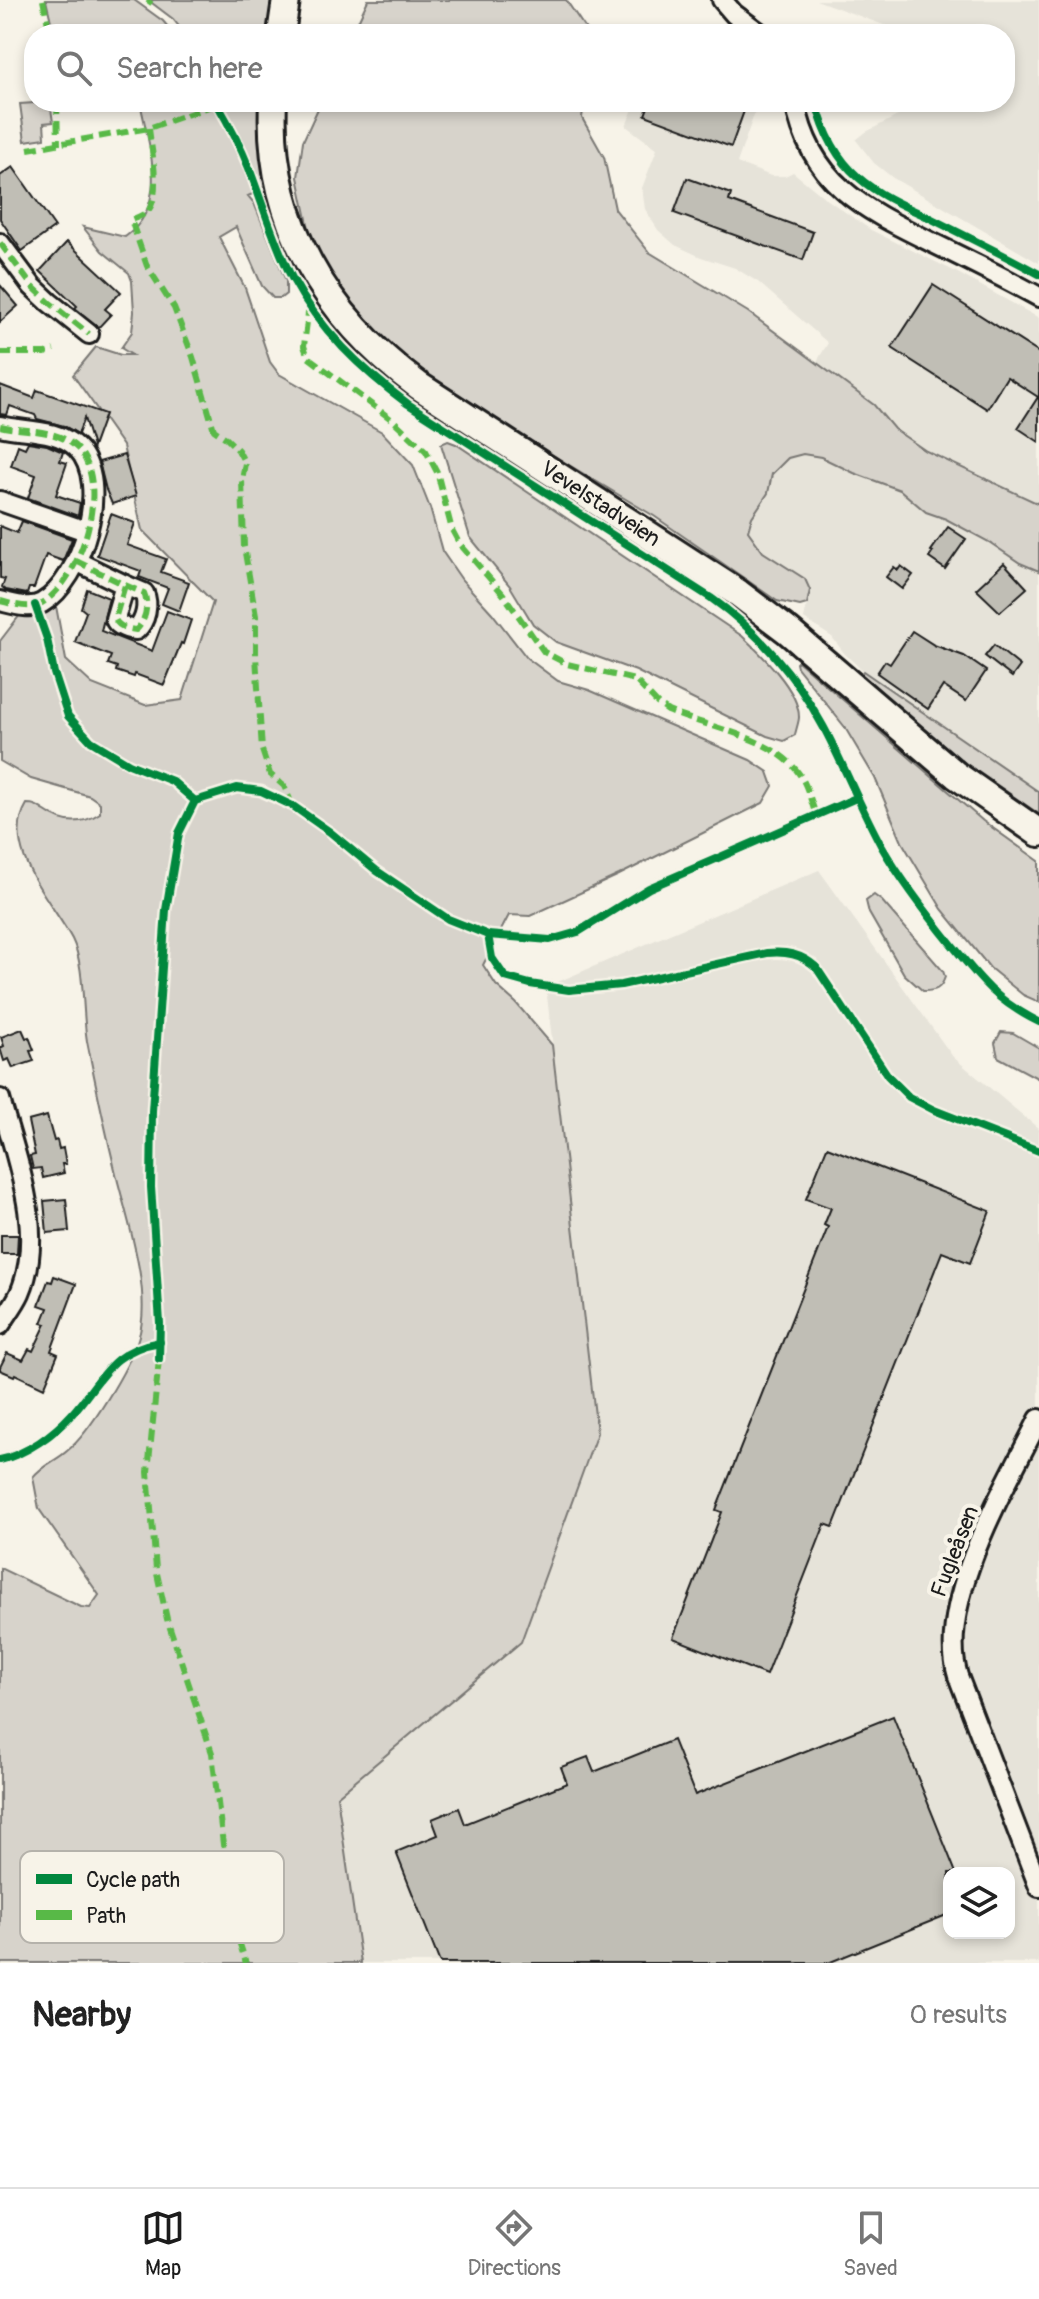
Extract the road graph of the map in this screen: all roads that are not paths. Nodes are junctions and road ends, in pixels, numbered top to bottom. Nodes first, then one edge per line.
1 (286, 0) edge
2 (722, 0) edge
3 (282, 24) edge
4 (748, 24) edge
5 (273, 112) edge
6 (797, 112) edge
7 (0, 243) edge
8 (1039, 297) edge
9 (89, 334) dead end
10 (0, 426) edge
11 (0, 501) edge
12 (86, 531) junction
13 (76, 561) junction
14 (125, 585) dead end
15 (0, 601) edge
16 (1039, 833) edge
17 (0, 1099) edge
18 (0, 1325) edge
19 (1039, 1419) edge
20 (1039, 1887) edge

1 - 3 main road
2 - 4 street
5 - 16 main road, Vevelstadveien
6 - 8 street
7 - 9 street
10 - 12 street
11 - 12 street
12 - 13 street
13 - 14 street
13 - 15 street
17 - 18 street
19 - 20 street, Fugleåsen

